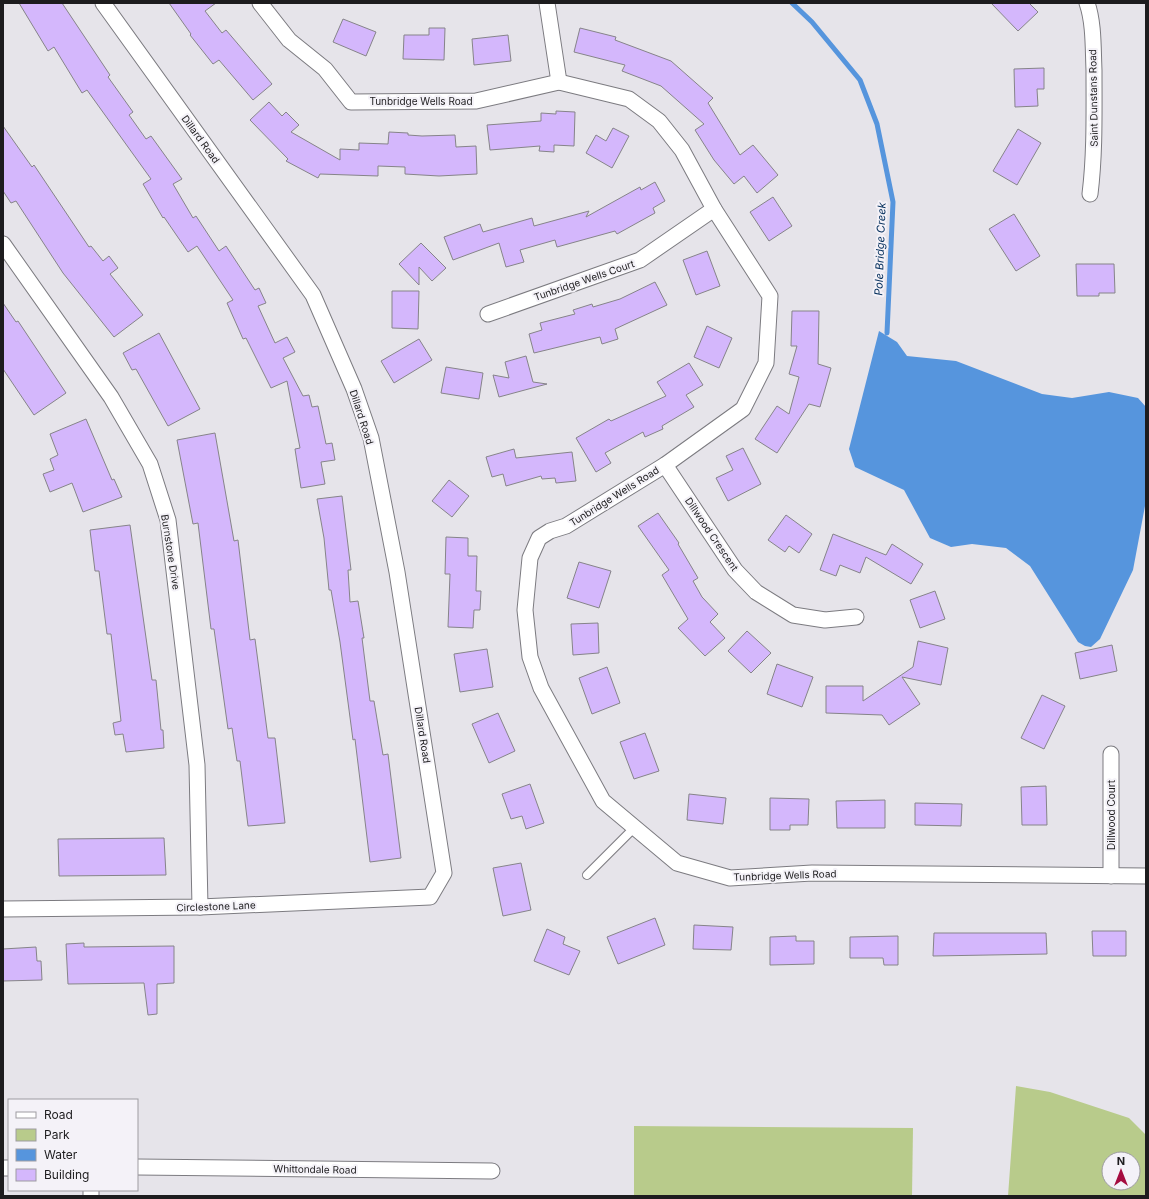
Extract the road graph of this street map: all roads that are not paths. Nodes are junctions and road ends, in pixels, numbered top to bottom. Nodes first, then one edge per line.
1 (103, 3) edge
2 (260, 3) edge
3 (547, 3) edge
4 (1087, 3) edge
5 (559, 82) junction
6 (1090, 194) dead end
7 (714, 209) junction
8 (3, 244) edge
9 (488, 314) dead end
10 (665, 465) junction
11 (856, 617) dead end
12 (1111, 754) dead end
13 (634, 828) junction
14 (588, 875) dead end
15 (1111, 876) junction
16 (1146, 876) edge
17 (430, 897) joint
18 (200, 907) junction
19 (3, 909) edge
20 (138, 1167) edge
21 (492, 1171) dead end

1 - 17 street, Dillard Road
2 - 5 street, Tunbridge Wells Road
3 - 5 street
4 - 6 street, Saint Dunstans Road
5 - 7 street, Tunbridge Wells Road
7 - 9 street, Tunbridge Wells Court
7 - 10 street, Tunbridge Wells Road
8 - 18 street, Burnstone Drive
10 - 11 street, Dillwood Crescent
10 - 13 street, Tunbridge Wells Road
12 - 15 street, Dillwood Court
13 - 14 lane
13 - 15 street, Tunbridge Wells Road
15 - 16 street, Tunbridge Wells Road
17 - 18 street, Circlestone Lane
18 - 19 street, Circlestone Lane
20 - 21 street, Whittondale Road

